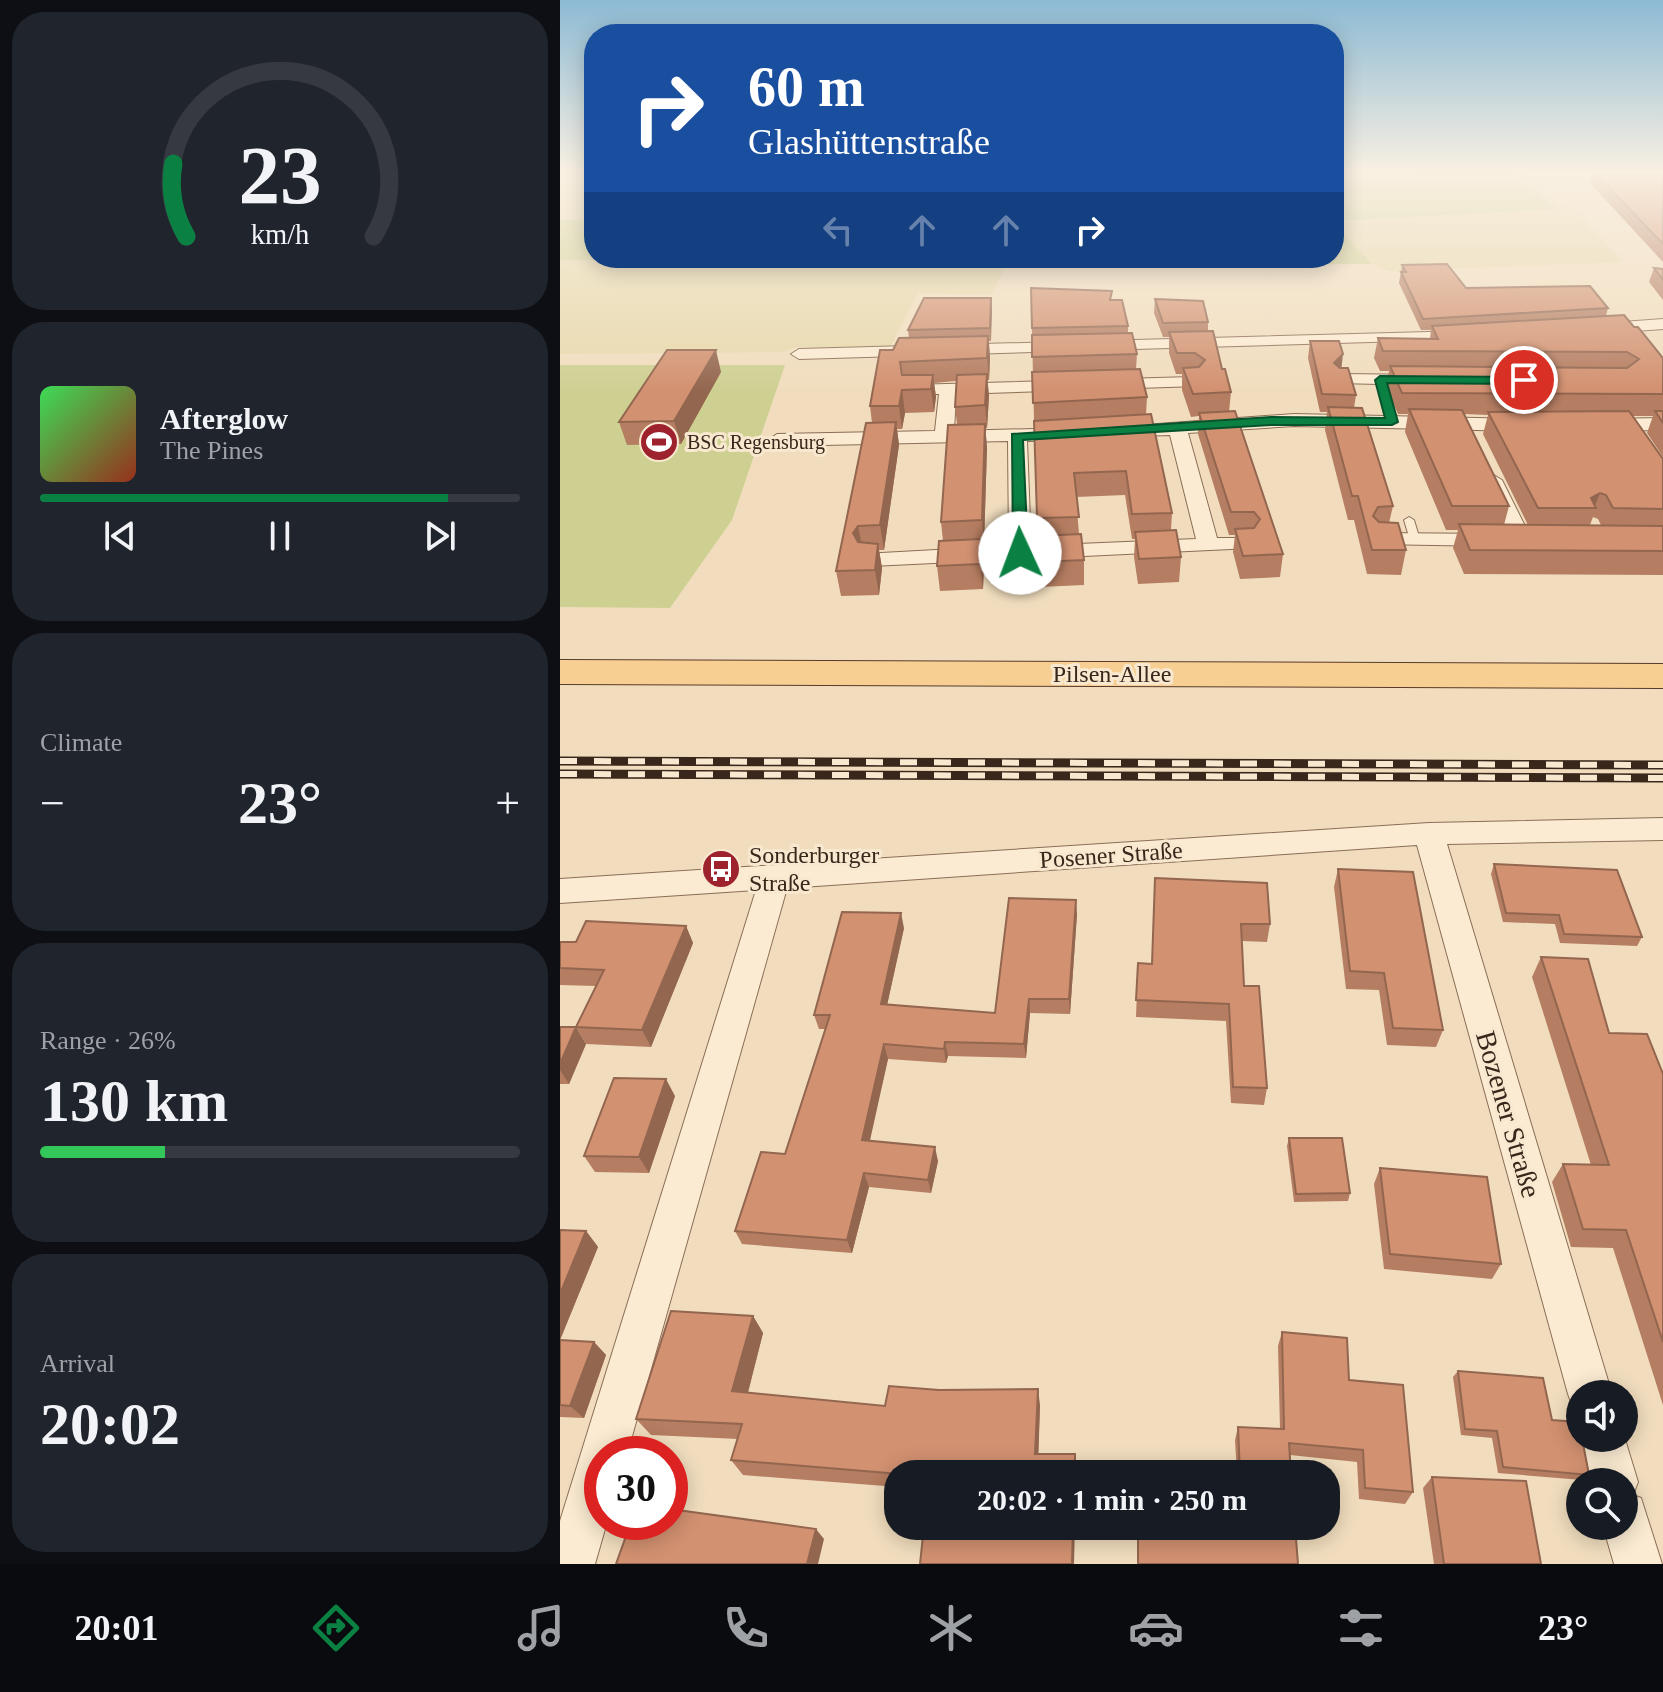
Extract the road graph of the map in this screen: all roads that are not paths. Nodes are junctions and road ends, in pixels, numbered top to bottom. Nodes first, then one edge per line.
1 (1663, 324) edge
2 (1583, 330) edge
3 (1481, 336) edge
4 (799, 354) dead end
5 (1343, 379) edge
6 (1380, 380) junction
7 (1442, 380) edge
8 (1192, 382) edge
9 (948, 389) junction
10 (911, 390) edge
11 (1156, 396) junction
12 (1600, 405) edge
13 (1392, 422) junction
14 (1621, 424) junction
15 (1663, 424) edge
16 (1540, 425) edge
17 (1585, 425) edge
18 (1171, 428) junction
19 (944, 437) junction
20 (1017, 437) junction
21 (777, 440) dead end
22 (1473, 440) junction
23 (1642, 445) edge
24 (1382, 539) edge
25 (1521, 540) junction
26 (1548, 540) edge
27 (1244, 543) edge
28 (1208, 544) junction
29 (1020, 553) junction
30 (871, 559) edge
31 (560, 672) edge
32 (1663, 676) edge
33 (1663, 829) edge
34 (1429, 834) junction
35 (775, 877) junction
36 (560, 891) edge
37 (1586, 1380) edge
38 (609, 1436) edge
39 (584, 1521) edge
40 (1631, 1540) edge
41 (571, 1564) edge
42 (1638, 1564) edge

1 - 2 street
3 - 4 street
5 - 6 street
6 - 7 street
6 - 13 street
8 - 11 street
9 - 10 street
9 - 11 street
9 - 19 street
11 - 18 street
12 - 14 street
13 - 18 street
13 - 22 street
14 - 15 street
14 - 17 street
14 - 23 street
16 - 22 street
18 - 20 street
18 - 28 street
19 - 20 street
19 - 21 street
20 - 29 street
22 - 25 street
24 - 25 street
25 - 26 street
27 - 28 street
28 - 29 street
29 - 30 street
31 - 32 main road, Pilsen-Allee
33 - 34 street, Posener Straße
34 - 35 street, Posener Straße
34 - 37 street, Bozener Straße
35 - 36 street, Posener Straße
35 - 38 street
39 - 41 street
40 - 42 street

